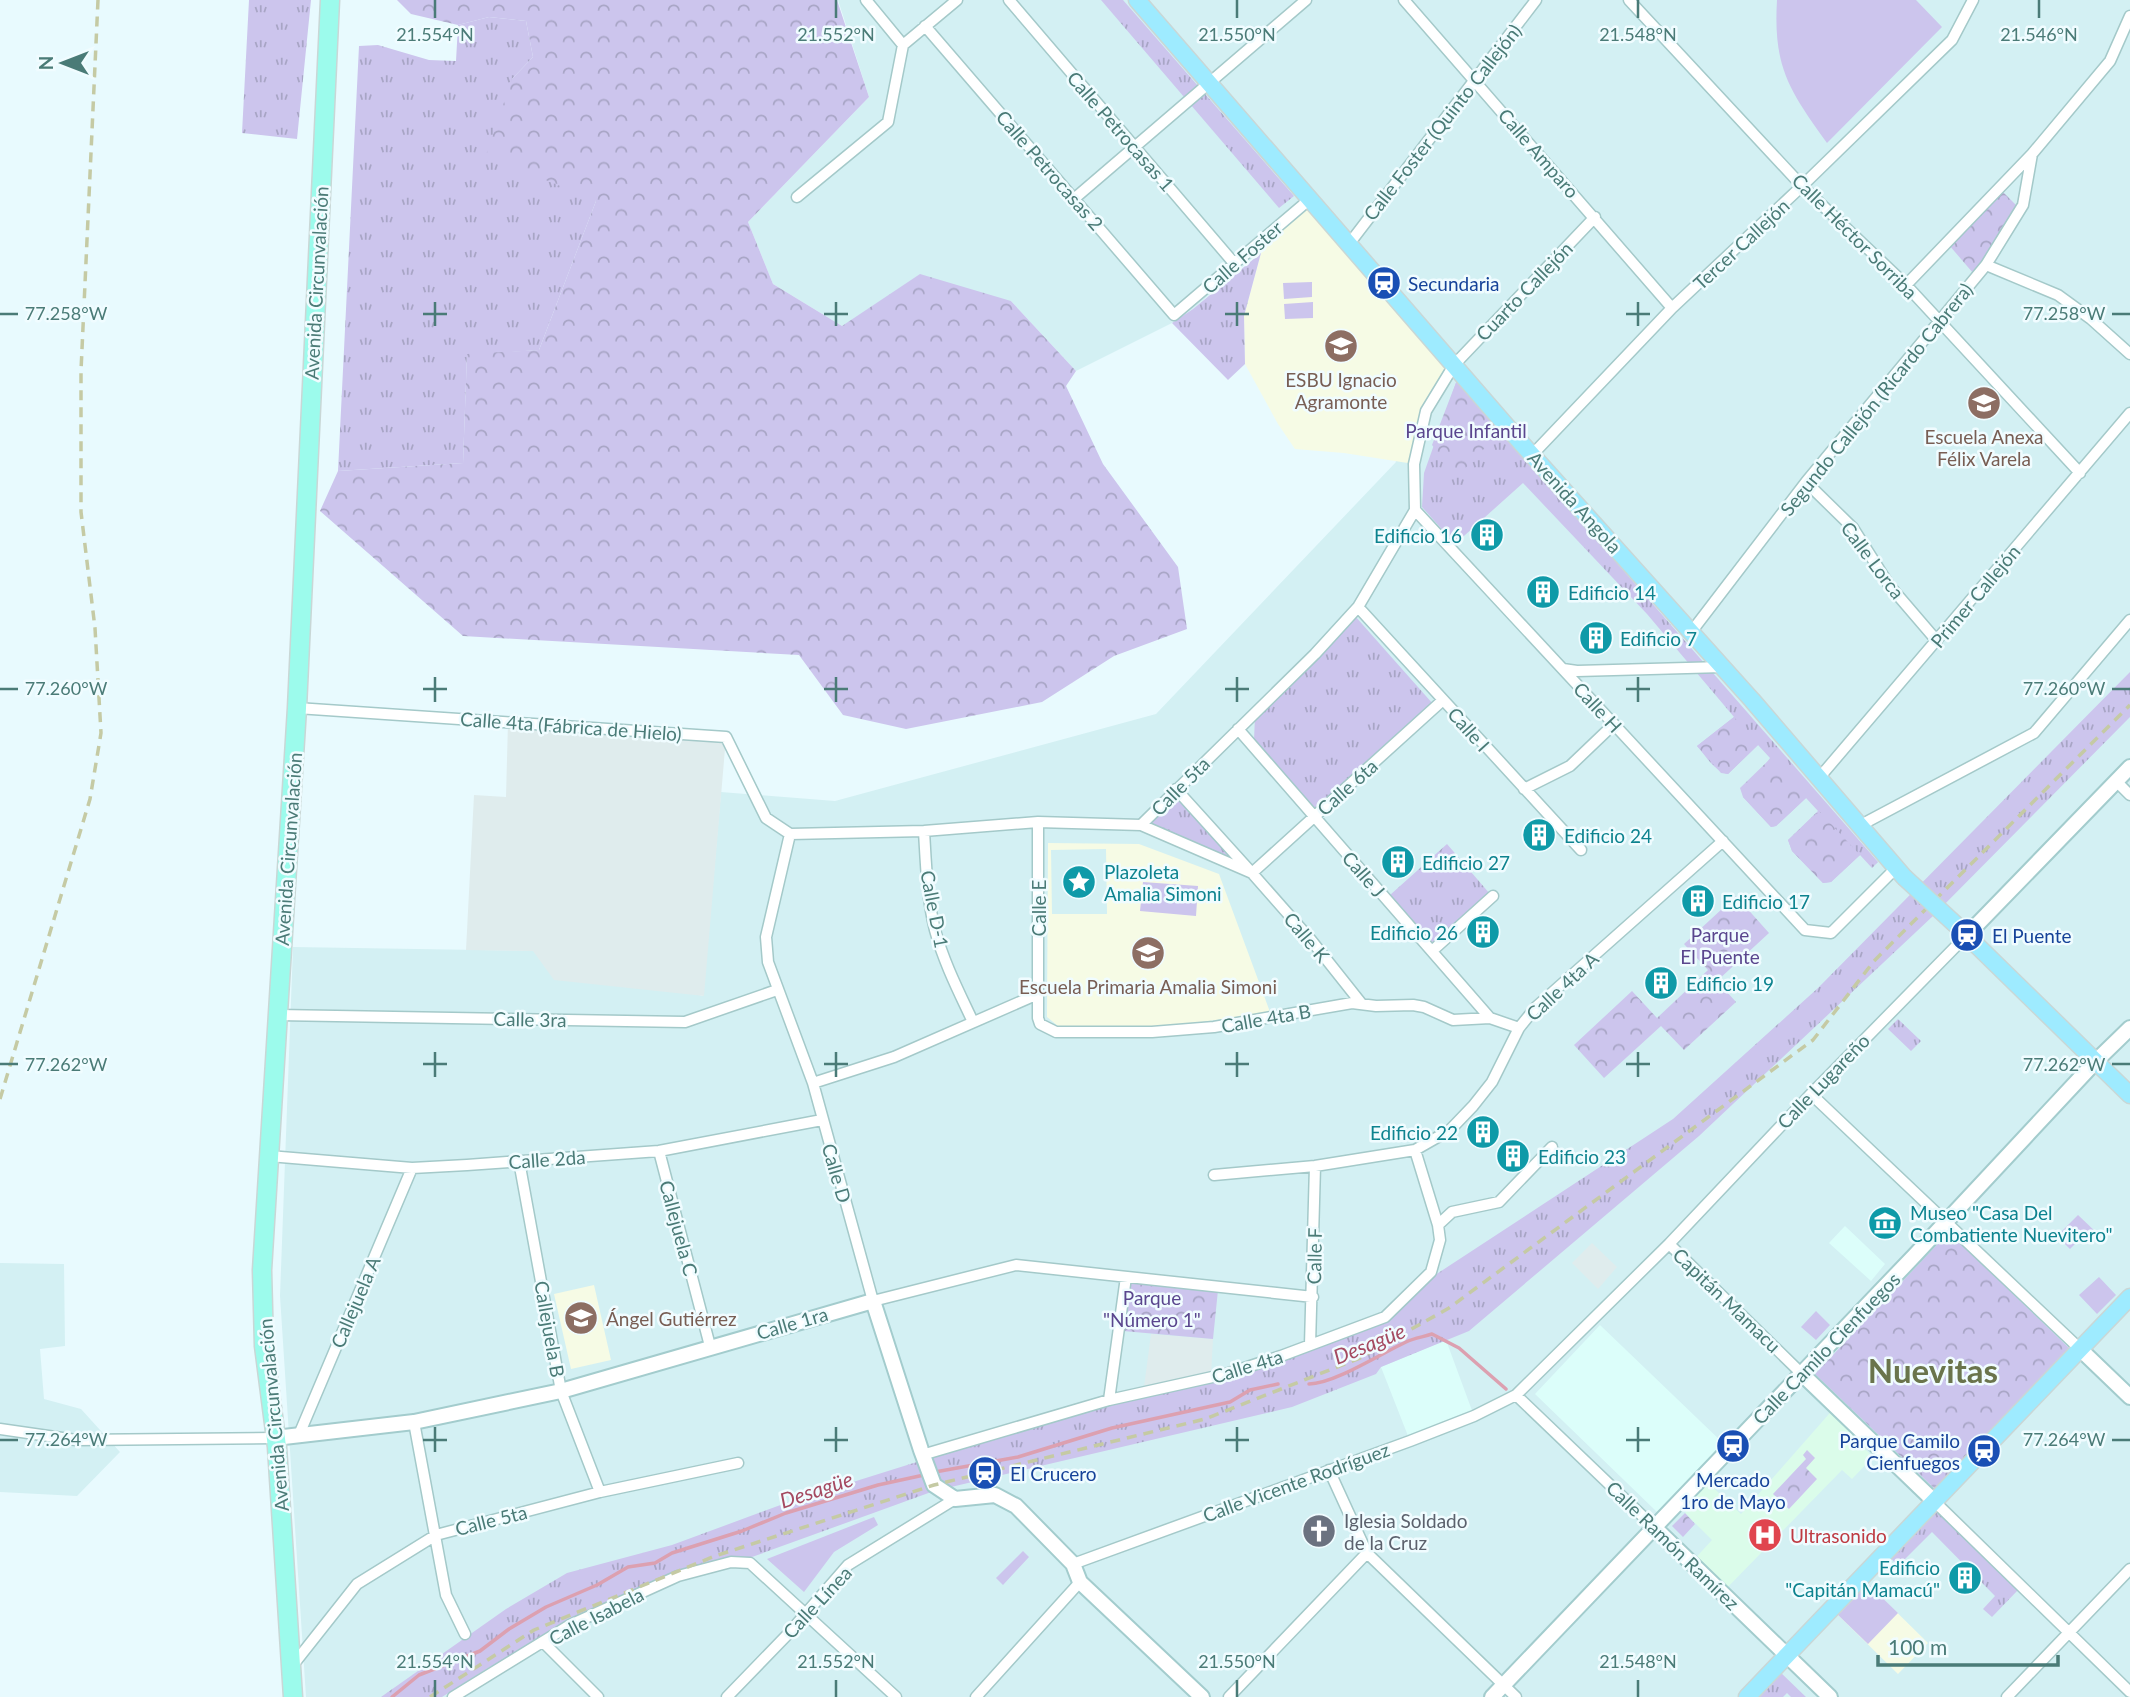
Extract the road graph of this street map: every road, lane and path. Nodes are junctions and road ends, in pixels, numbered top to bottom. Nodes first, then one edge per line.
1 (330, 0) edge
2 (866, 0) edge
3 (957, 0) edge
4 (1009, 0) edge
5 (1137, 0) edge
6 (1306, 0) edge
7 (1404, 0) edge
8 (1536, 0) edge
9 (1629, 0) edge
10 (1973, 0) edge
11 (2130, 16) edge
12 (925, 26) junction
13 (903, 45) junction
14 (1474, 79) junction
15 (1209, 84) junction
16 (1134, 147) junction
17 (2032, 154) junction
18 (1802, 186) junction
19 (797, 197) dead end
20 (1075, 198) junction
21 (1310, 199) junction
22 (1595, 217) junction
23 (1349, 244) junction
24 (1233, 262) junction
25 (1986, 265) junction
26 (1906, 285) junction
27 (1672, 308) junction
28 (1174, 315) joint
29 (1940, 321) junction
30 (2130, 354) edge
31 (1454, 365) junction
32 (2130, 413) edge
33 (1532, 455) junction
34 (2080, 473) junction
35 (1806, 482) junction
36 (1415, 510) junction
37 (1358, 607) junction
38 (2130, 620) edge
39 (1692, 631) junction
40 (1937, 641) junction
41 (1723, 667) junction
42 (1563, 669) junction
43 (1443, 700) junction
44 (297, 708) junction
45 (1614, 724) junction
46 (1238, 729) junction
47 (2130, 767) edge
48 (1819, 778) junction
49 (2116, 781) junction
50 (1176, 789) junction
51 (1524, 789) junction
52 (2130, 795) edge
53 (1314, 817) junction
54 (1038, 822) junction
55 (1141, 825) junction
56 (1859, 826) junction
57 (924, 831) junction
58 (790, 834) junction
59 (1723, 841) junction
60 (1581, 850) dead end
61 (1900, 872) junction
62 (1252, 873) junction
63 (1493, 896) dead end
64 (1961, 929) junction
65 (1432, 951) junction
66 (777, 990) junction
67 (1038, 994) junction
68 (1361, 1003) junction
69 (278, 1015) junction
70 (1490, 1018) junction
71 (973, 1022) junction
72 (1519, 1028) junction
73 (2130, 1028) edge
74 (2096, 1061) junction
75 (813, 1083) junction
76 (1811, 1094) junction
77 (2130, 1095) edge
78 (822, 1120) junction
79 (1552, 1147) dead end
80 (1415, 1150) junction
81 (659, 1151) junction
82 (269, 1156) junction
83 (519, 1161) junction
84 (1315, 1166) junction
85 (412, 1168) junction
86 (1214, 1175) dead end
87 (1947, 1222) junction
88 (1438, 1225) junction
89 (1669, 1244) junction
90 (1126, 1277) junction
91 (1313, 1297) junction
92 (2130, 1297) edge
93 (873, 1301) junction
94 (1310, 1345) junction
95 (710, 1346) junction
96 (2080, 1349) junction
97 (1802, 1374) junction
98 (561, 1391) junction
99 (1516, 1395) junction
100 (2130, 1396) edge
101 (1109, 1400) junction
102 (414, 1422) junction
103 (0, 1429) edge
104 (298, 1437) junction
105 (275, 1438) junction
106 (924, 1459) junction
107 (738, 1463) dead end
108 (1329, 1470) junction
109 (600, 1492) junction
110 (955, 1499) junction
111 (1936, 1502) junction
112 (1655, 1528) junction
113 (436, 1535) junction
114 (1367, 1553) junction
115 (1073, 1564) junction
116 (2130, 1570) edge
117 (1080, 1582) junction
118 (806, 1613) junction
119 (2069, 1633) junction
120 (465, 1634) dead end
121 (544, 1643) junction
122 (1787, 1655) junction
123 (293, 1665) junction
124 (1503, 1685) junction
125 (2130, 1692) edge
126 (293, 1697) edge
127 (453, 1697) edge
128 (598, 1697) edge
129 (727, 1697) edge
130 (896, 1697) edge
131 (976, 1697) edge
132 (1202, 1697) edge
133 (1229, 1697) edge
134 (1492, 1697) edge
135 (1516, 1697) edge
136 (1747, 1697) edge
137 (1830, 1697) edge
138 (2007, 1697) edge

1 - 44 highway, Avenida Circunvalación
2 - 13 street
3 - 12 street
4 - 16 street, Calle Petrocasas 1
5 - 15 main road, Avenida Angola
6 - 15 street
7 - 14 street, Calle Amparo
8 - 14 street, Calle Foster (Quinto Callejón)
9 - 18 street, Calle Héctor Sorriba
10 - 18 street, Tercer Callejón
11 - 17 street
12 - 13 street
12 - 20 street, Calle Petrocasas 2
13 - 19 street
14 - 22 street, Calle Amparo
14 - 23 street, Calle Foster (Quinto Callejón)
15 - 16 street
15 - 21 main road, Avenida Angola
16 - 20 street
16 - 24 street, Calle Petrocasas 1
17 - 25 street, Segundo Callejón (Ricardo Cabrera)
17 - 26 street
18 - 26 street, Calle Héctor Sorriba
18 - 27 street, Tercer Callejón
20 - 28 street, Calle Petrocasas 2
21 - 23 main road, Avenida Angola
21 - 24 street, Calle Foster
22 - 27 street, Calle Amparo
22 - 31 street, Cuarto Callejón
23 - 31 main road, Avenida Angola
24 - 28 street, Calle Foster
25 - 29 street, Segundo Callejón (Ricardo Cabrera)
25 - 30 street
26 - 29 street, Calle Héctor Sorriba
27 - 33 street, Tercer Callejón
29 - 34 street, Calle Héctor Sorriba
29 - 35 street, Segundo Callejón (Ricardo Cabrera)
31 - 33 main road, Avenida Angola
31 - 36 street
32 - 34 street, Primer Callejón
33 - 39 main road, Avenida Angola
34 - 40 street, Primer Callejón
35 - 39 street, Segundo Callejón (Ricardo Cabrera)
35 - 40 street, Calle Lorca
36 - 37 street, Calle 5ta
36 - 42 street, Calle H
37 - 43 street, Calle I
37 - 46 street, Calle 5ta
38 - 56 street
39 - 41 main road, Avenida Angola
40 - 48 street, Primer Callejón
41 - 42 street
41 - 48 main road, Avenida Angola
42 - 45 street, Calle H
43 - 51 street, Calle I
43 - 53 street, Calle 6ta
44 - 58 street, Calle 4ta (Fábrica de Hielo)
44 - 69 highway, Avenida Circunvalación
45 - 51 street
45 - 59 street, Calle H
46 - 50 street, Calle 5ta
46 - 53 street, Calle J
47 - 49 street, Calle Lugareño
48 - 56 main road, Avenida Angola
49 - 52 street
49 - 64 street, Calle Lugareño
50 - 55 street, Calle 5ta
50 - 62 street, Calle K
51 - 60 street, Calle I
53 - 62 street, Calle 6ta
53 - 65 street, Calle J
54 - 55 street, Calle 5ta
54 - 57 street, Calle 5ta
54 - 67 street, Calle E
55 - 62 street, Calle K
56 - 61 main road, Avenida Angola
57 - 58 street, Calle 5ta
57 - 71 street, Calle D-1
58 - 66 street, Calle D
59 - 61 street, Calle H
59 - 72 street, Calle 4ta A
61 - 64 main road, bridge
62 - 68 street, Calle K
63 - 65 street
64 - 74 main road
64 - 76 street, Calle Lugareño
65 - 70 street, Calle J
66 - 69 street, Calle 3ra
66 - 75 street, Calle D
67 - 68 street, Calle 4ta B
67 - 71 street
68 - 70 street, Calle 4ta B
69 - 82 highway, Avenida Circunvalación
70 - 72 street, Calle 4ta B
71 - 75 street
72 - 80 street, Calle 4ta A
73 - 74 street, Calle Camilo Cienfuegos
74 - 77 main road
74 - 87 street, Calle Camilo Cienfuegos
75 - 78 street, Calle D
76 - 87 street
76 - 89 street, Calle Lugareño
78 - 81 street, Calle 2da
78 - 93 street, Calle D
79 - 88 street
80 - 84 street, Calle 4ta A
80 - 88 street, Calle 4ta
81 - 83 street, Calle 2da
81 - 95 street, Callejuela C
82 - 85 street, Calle 2da
82 - 105 highway, Avenida Circunvalación
83 - 85 street, Calle 2da
83 - 98 street, Callejuela B
84 - 86 street, Calle 4ta A
84 - 91 street, Calle F
85 - 104 street, Callejuela A
87 - 96 street
87 - 97 street, Calle Camilo Cienfuegos
88 - 94 street, Calle 4ta
89 - 97 street, Capitán Mamacu
89 - 99 street, Calle Lugareño
90 - 91 street, Calle 1ra
90 - 93 street, Calle 1ra
90 - 101 street
91 - 94 street, Calle F
92 - 96 main road
93 - 95 street, Calle 1ra
93 - 106 street, Calle D
94 - 101 street, Calle 4ta
95 - 98 street, Calle 1ra
96 - 100 street
96 - 111 main road
97 - 111 street, Capitán Mamacu
97 - 112 street, Calle Camilo Cienfuegos
98 - 102 street, Calle 1ra
98 - 109 street, Callejuela B
99 - 108 street, Calle Vicente Rodríguez
99 - 112 street, Calle Ramón Ramírez
101 - 106 street, Calle 4ta
102 - 104 street, Calle 1ra
102 - 113 street
103 - 105 street
104 - 105 street, Calle 1ra
105 - 123 highway, Avenida Circunvalación
106 - 110 street, Calle D
107 - 109 street, Calle 5ta
108 - 114 street
108 - 115 street, Calle Vicente Rodríguez
109 - 113 street, Calle 5ta
110 - 115 street
110 - 118 street, Calle Línea
111 - 119 street
111 - 122 main road
112 - 122 street, Calle Ramón Ramírez
112 - 124 street, Calle Camilo Cienfuegos
113 - 120 street
113 - 123 street, Calle 5ta
114 - 124 street
114 - 133 street
115 - 117 street
116 - 119 street
117 - 131 street
117 - 132 street
118 - 121 street, Calle Isabela
118 - 129 street, Calle Línea
118 - 130 street
119 - 125 street
119 - 138 street
121 - 127 street, Calle Isabela
121 - 128 street
122 - 136 main road
122 - 137 street, Calle Ramón Ramírez
123 - 126 highway, Avenida Circunvalación
124 - 134 street, Calle Camilo Cienfuegos
124 - 135 street

